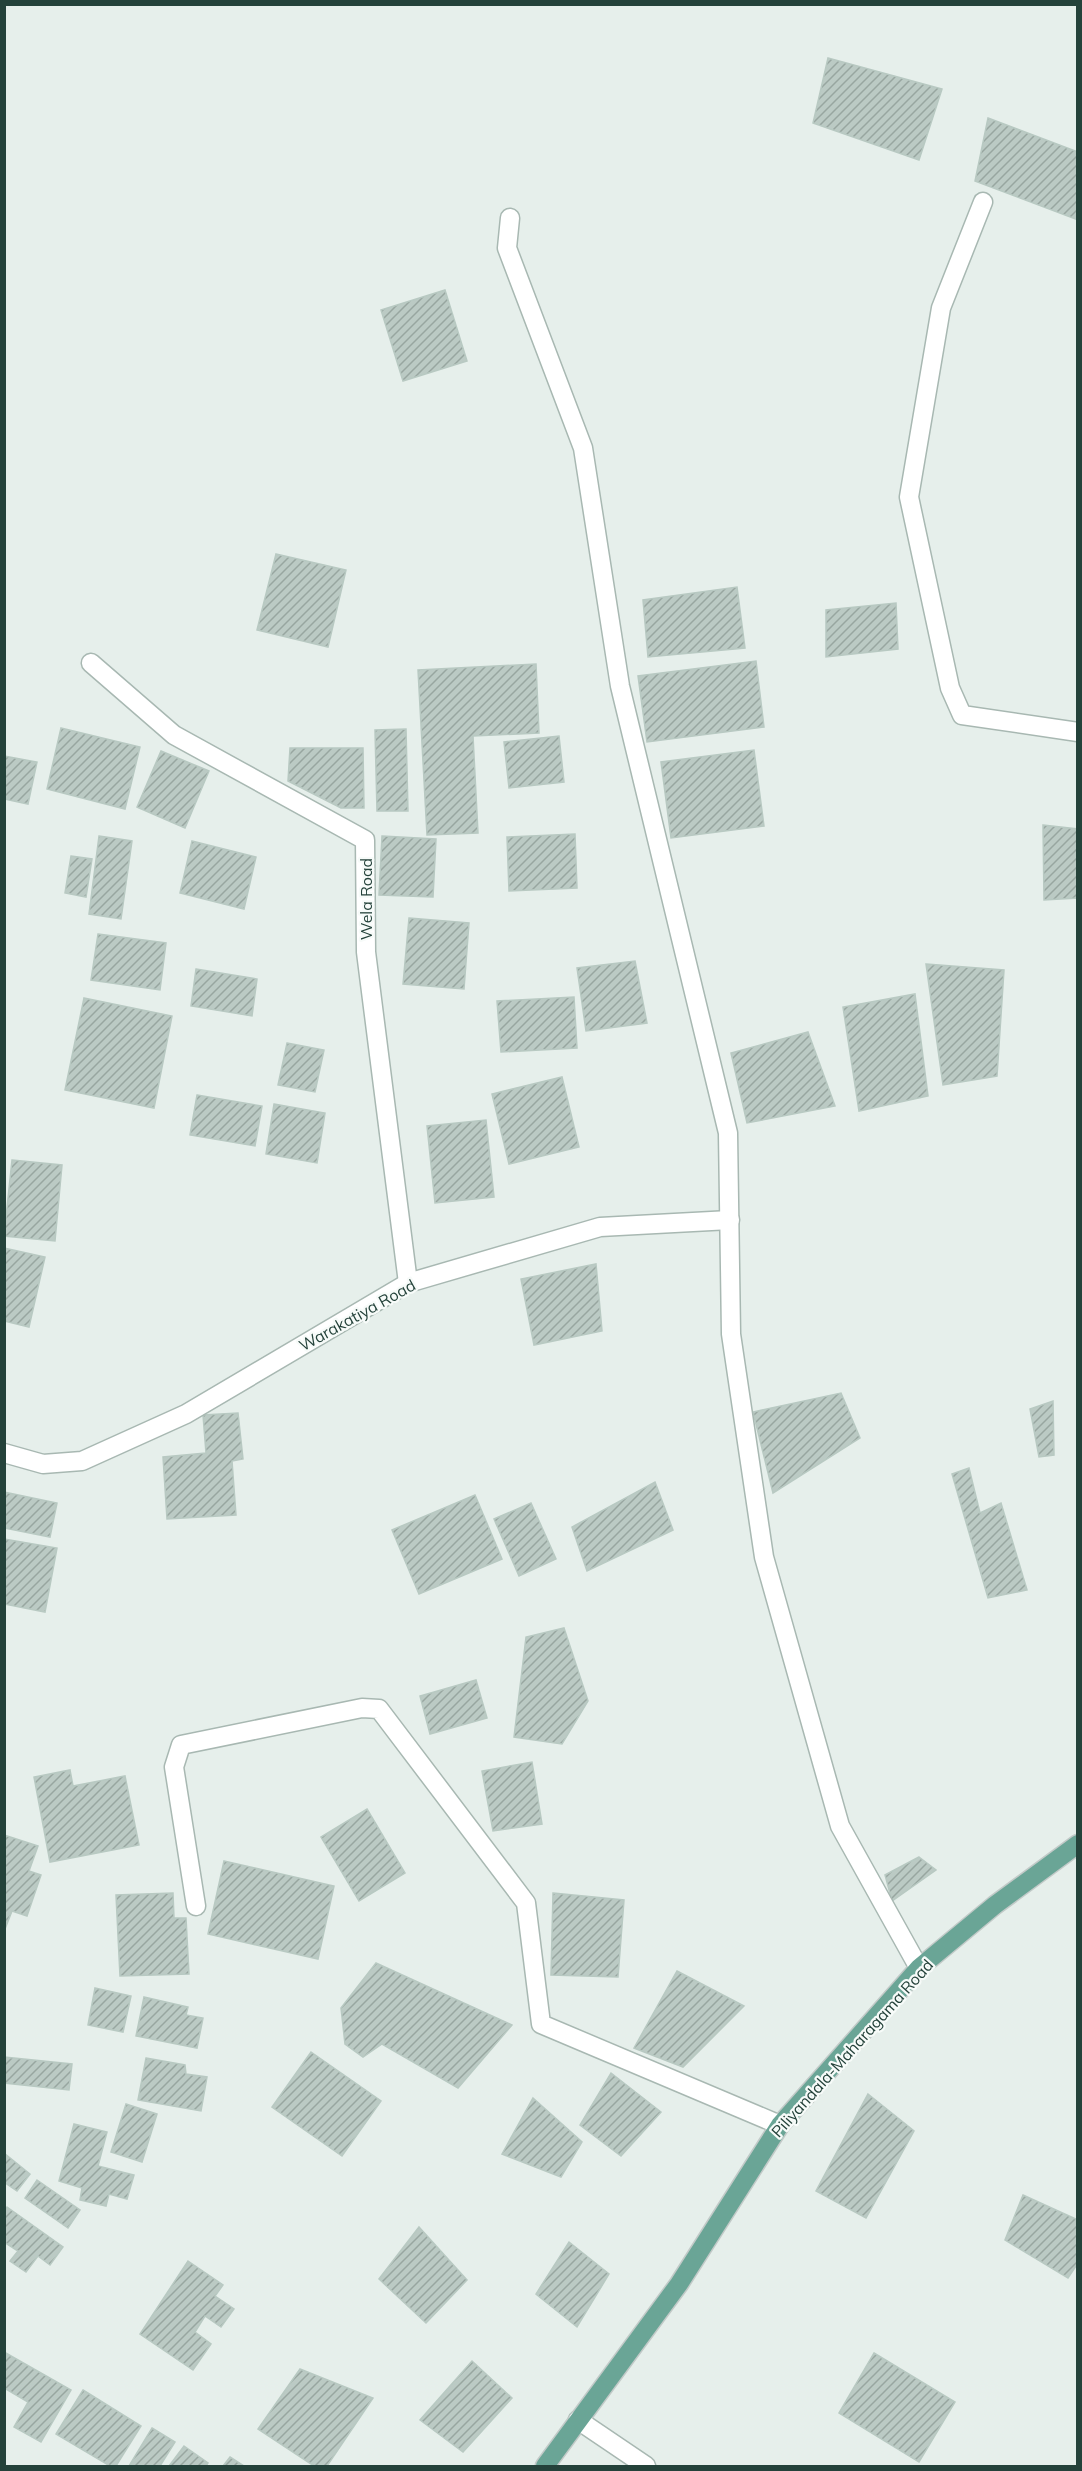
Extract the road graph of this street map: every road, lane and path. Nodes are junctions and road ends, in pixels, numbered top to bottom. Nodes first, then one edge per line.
1 (982, 202) dead end
2 (510, 218) dead end
3 (91, 663) dead end
4 (1077, 732) edge
5 (730, 1220) junction
6 (408, 1283) junction
7 (4, 1452) edge
8 (1077, 1844) edge
9 (196, 1906) dead end
10 (919, 1968) junction
11 (780, 2125) junction
12 (578, 2420) junction
13 (545, 2466) edge
14 (646, 2466) edge

1 - 4 street
2 - 5 street
3 - 6 street, Wela Road
5 - 6 street, Warakatiya Road
5 - 10 street
6 - 7 street, Warakatiya Road
8 - 10 main road, Piliyandala-Maharagama Road
9 - 11 street
10 - 11 main road, Piliyandala-Maharagama Road
11 - 12 main road, Piliyandala-Maharagama Road
12 - 13 main road, Piliyandala-Maharagama Road
12 - 14 street

